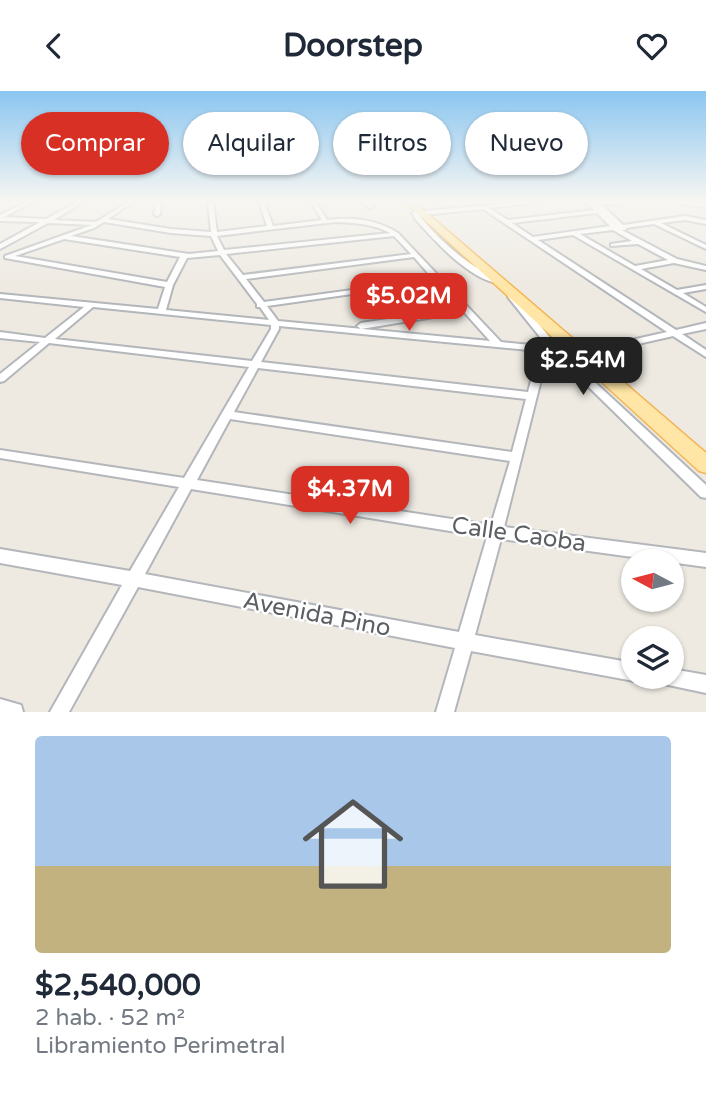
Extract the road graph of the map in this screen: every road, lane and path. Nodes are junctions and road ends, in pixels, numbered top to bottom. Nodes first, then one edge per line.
1 (27, 231) edge
2 (78, 231) edge
3 (179, 231) edge
4 (214, 231) edge
5 (247, 231) edge
6 (392, 231) edge
7 (445, 231) edge
8 (446, 231) edge
9 (520, 231) edge
10 (587, 231) edge
11 (623, 231) edge
12 (672, 231) edge
13 (573, 233) junction
14 (396, 234) junction
15 (214, 235) junction
16 (62, 237) junction
17 (706, 238) edge
18 (532, 239) junction
19 (691, 240) junction
20 (642, 241) junction
21 (2, 244) edge
22 (41, 245) junction
23 (613, 245) dead end
24 (706, 247) edge
25 (223, 254) junction
26 (416, 255) junction
27 (184, 256) junction
28 (679, 260) junction
29 (706, 267) edge
30 (634, 268) junction
31 (240, 278) junction
32 (439, 280) junction
33 (169, 285) junction
34 (506, 287) junction
35 (706, 287) edge
36 (676, 292) junction
37 (0, 296) edge
38 (91, 305) junction
39 (260, 305) junction
40 (466, 309) junction
41 (706, 310) edge
42 (161, 312) junction
43 (275, 322) junction
44 (706, 326) edge
45 (348, 328) junction
46 (674, 333) junction
47 (0, 335) edge
48 (47, 341) junction
49 (498, 344) junction
50 (546, 346) junction
51 (586, 353) junction
52 (706, 354) edge
53 (256, 364) junction
54 (0, 379) edge
55 (531, 396) junction
56 (228, 415) junction
57 (706, 452) edge
58 (0, 454) edge
59 (517, 457) junction
60 (706, 465) edge
61 (189, 483) junction
62 (706, 493) edge
63 (496, 532) junction
64 (0, 555) edge
65 (706, 560) edge
66 (134, 578) junction
67 (464, 643) junction
68 (621, 670) edge
69 (684, 680) edge
70 (706, 684) edge
71 (0, 708) edge
72 (14, 712) edge
73 (59, 712) edge
74 (445, 712) edge

1 - 21 street
2 - 16 street
3 - 15 street
4 - 15 street
5 - 15 street
6 - 14 street
7 - 34 main road
8 - 51 main road
9 - 18 street
10 - 13 street
11 - 20 street
12 - 19 street
13 - 18 street
13 - 30 street
14 - 25 street
14 - 26 street
15 - 25 street
16 - 22 street
16 - 27 street
17 - 19 street
18 - 46 street
19 - 24 street
20 - 23 street
20 - 28 street
21 - 22 street
22 - 33 street
25 - 27 street
25 - 31 street
26 - 31 street
26 - 32 street
27 - 33 street
28 - 29 street
28 - 30 street
30 - 36 street
31 - 39 street
32 - 39 street
32 - 40 street
33 - 42 street
34 - 50 street
34 - 51 main road
35 - 36 street
36 - 41 street
37 - 38 street
38 - 42 street
38 - 48 street
39 - 43 street
40 - 45 street
40 - 49 street
42 - 43 street
43 - 45 street
43 - 53 street
44 - 46 street
45 - 49 street
46 - 51 street
46 - 52 street
47 - 48 street
48 - 53 street
48 - 54 street
49 - 50 street
50 - 55 street
50 - 62 street
51 - 57 main road
51 - 60 main road
53 - 55 street
53 - 56 street
55 - 59 street
56 - 59 street
56 - 61 street
58 - 61 street, Calle Caoba
59 - 63 street
61 - 63 street, Calle Caoba
61 - 66 street
63 - 65 street, Calle Caoba
63 - 67 street
64 - 66 street, Avenida Pino
66 - 67 street, Avenida Pino
66 - 73 street
67 - 68 street, Avenida Pino
67 - 74 street
69 - 70 street
71 - 72 street

